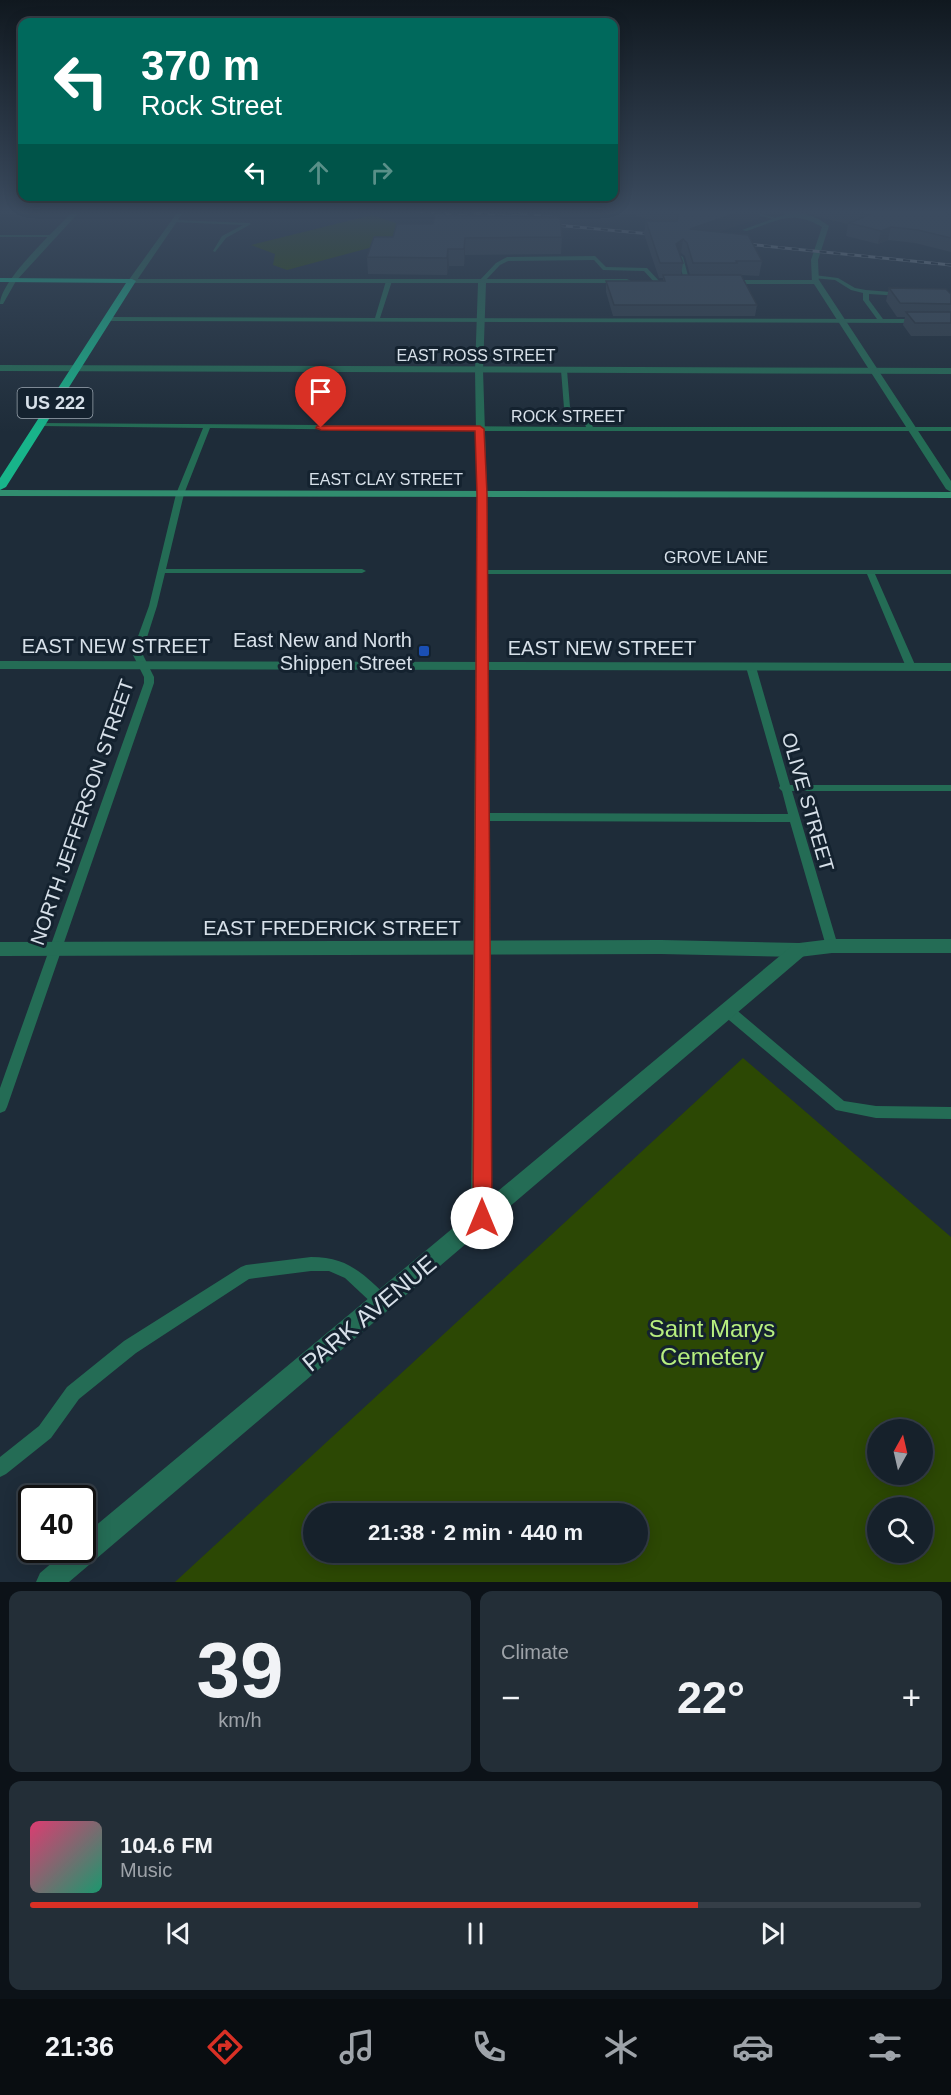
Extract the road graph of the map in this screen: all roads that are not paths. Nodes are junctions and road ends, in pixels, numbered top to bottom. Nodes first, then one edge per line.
1 (11, 284) edge
2 (130, 284) edge
3 (388, 284) edge
4 (482, 284) edge
5 (818, 284) edge
6 (846, 284) edge
7 (866, 292) junction
8 (912, 294) edge
9 (0, 302) edge
10 (109, 320) junction
11 (377, 320) junction
12 (480, 320) junction
13 (842, 321) junction
14 (881, 321) junction
15 (928, 321) edge
16 (0, 368) edge
17 (77, 369) junction
18 (480, 370) junction
19 (564, 370) junction
20 (874, 371) junction
21 (951, 371) edge
22 (41, 424) junction
23 (207, 427) junction
24 (480, 429) junction
25 (590, 429) junction
26 (911, 429) junction
27 (951, 429) edge
28 (0, 487) edge
29 (951, 489) edge
30 (0, 493) edge
31 (180, 494) junction
32 (482, 494) junction
33 (951, 495) edge
34 (161, 571) junction
35 (362, 571) dead end
36 (482, 572) junction
37 (870, 572) junction
38 (951, 572) edge
39 (0, 665) edge
40 (143, 666) junction
41 (482, 667) junction
42 (911, 667) junction
43 (951, 667) edge
44 (751, 668) junction
45 (784, 788) junction
46 (951, 788) edge
47 (482, 817) junction
48 (793, 818) junction
49 (832, 946) junction
50 (951, 946) edge
51 (482, 948) junction
52 (0, 949) edge
53 (55, 949) junction
54 (799, 950) junction
55 (728, 1011) junction
56 (0, 1107) edge
57 (951, 1113) edge
58 (482, 1218) junction
59 (382, 1302) junction
60 (0, 1468) edge
61 (49, 1582) edge

1 - 9 street
2 - 10 highway, US 222
3 - 11 lane
4 - 12 street
5 - 13 street
6 - 7 lane
7 - 8 lane
7 - 14 lane
10 - 11 lane
10 - 17 highway, US 222
11 - 12 lane
12 - 13 lane
12 - 18 street
13 - 14 lane
13 - 20 street
14 - 15 lane
16 - 17 street, EAST ROSS STREET
17 - 18 street, EAST ROSS STREET
17 - 22 highway, US 222
18 - 19 street, EAST ROSS STREET
18 - 24 street
19 - 20 street, EAST ROSS STREET
19 - 25 lane
20 - 21 street, EAST ROSS STREET
20 - 26 street
22 - 23 lane, ROCK STREET
22 - 28 highway, US 222
23 - 24 lane, ROCK STREET
23 - 31 lane, NORTH JEFFERSON STREET
24 - 25 lane, ROCK STREET
24 - 32 street
25 - 26 lane, ROCK STREET
26 - 27 lane, ROCK STREET
26 - 29 street
30 - 31 main road, EAST CLAY STREET
31 - 32 main road, EAST CLAY STREET
31 - 34 lane, NORTH JEFFERSON STREET
32 - 33 main road, EAST CLAY STREET
32 - 36 street
34 - 35 lane
34 - 40 lane, NORTH JEFFERSON STREET
36 - 37 lane, GROVE LANE
36 - 41 street
37 - 38 lane, GROVE LANE
37 - 42 lane
39 - 40 street, EAST NEW STREET
40 - 41 street, EAST NEW STREET
40 - 53 lane, NORTH JEFFERSON STREET
41 - 44 street, EAST NEW STREET
41 - 47 street
42 - 43 street, EAST NEW STREET
42 - 44 street, EAST NEW STREET
44 - 45 lane, OLIVE STREET
45 - 46 lane
45 - 48 lane, OLIVE STREET
47 - 48 lane
47 - 51 street
48 - 49 lane, OLIVE STREET
49 - 50 street, EAST FREDERICK STREET
49 - 54 street, EAST FREDERICK STREET
51 - 53 street, EAST FREDERICK STREET
51 - 54 street, EAST FREDERICK STREET
51 - 58 street
52 - 53 street, EAST FREDERICK STREET
53 - 56 lane, NORTH JEFFERSON STREET
54 - 55 street, PARK AVENUE
55 - 57 lane
55 - 58 street, PARK AVENUE
58 - 59 street, PARK AVENUE
59 - 60 lane
59 - 61 street, PARK AVENUE

